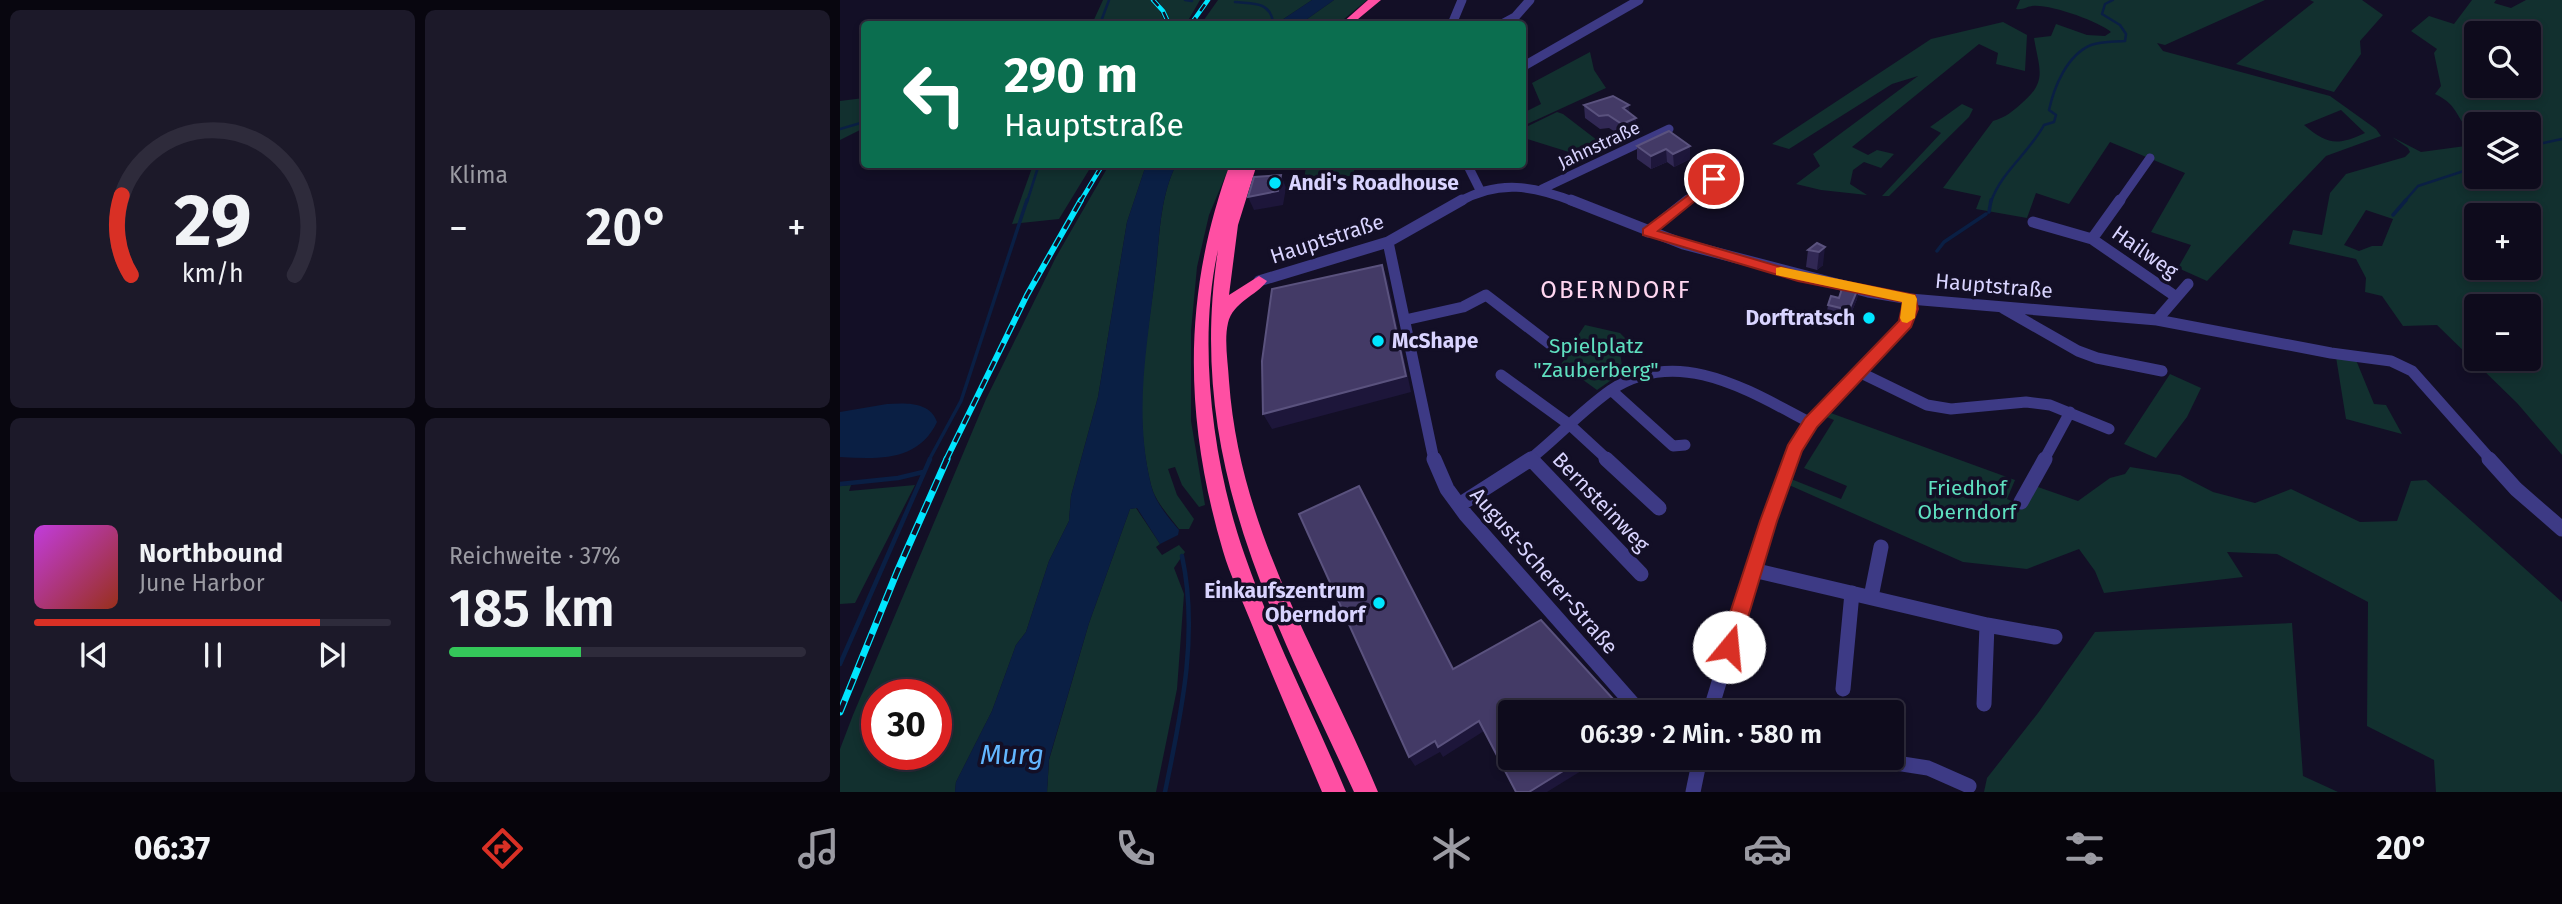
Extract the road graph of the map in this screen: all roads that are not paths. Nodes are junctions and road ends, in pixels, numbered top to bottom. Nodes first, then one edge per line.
1 (1375, 0) edge
2 (1384, 0) edge
3 (1462, 0) edge
4 (1530, 0) edge
5 (1639, 0) edge
6 (1350, 21) edge
7 (1360, 21) edge
8 (1453, 21) edge
9 (1508, 21) edge
10 (1526, 65) edge
11 (1669, 129) edge
12 (2150, 158) dead end
13 (1735, 163) dead end
14 (1236, 168) edge
15 (1249, 168) edge
16 (1470, 168) edge
17 (1542, 189) junction
18 (1480, 190) junction
19 (2033, 222) dead end
20 (1648, 232) junction
21 (2092, 239) junction
22 (1388, 242) junction
23 (1224, 260) junction
24 (1259, 281) junction
25 (2188, 284) dead end
26 (2175, 296) junction
27 (1910, 299) junction
28 (1998, 305) junction
29 (1405, 320) junction
30 (2157, 320) junction
31 (1219, 321) junction
32 (1555, 348) dead end
33 (2162, 371) dead end
34 (1859, 372) junction
35 (1501, 375) dead end
36 (1611, 390) junction
37 (2070, 412) junction
38 (1811, 423) junction
39 (1570, 425) junction
40 (2109, 429) dead end
41 (1685, 445) dead end
42 (1531, 459) junction
43 (2021, 502) dead end
44 (1459, 505) junction
45 (1659, 508) dead end
46 (2562, 529) edge
47 (1881, 547) dead end
48 (1753, 570) junction
49 (1641, 574) dead end
50 (1852, 593) junction
51 (1871, 597) junction
52 (1987, 625) junction
53 (2054, 637) dead end
54 (1843, 689) dead end
55 (1630, 700) edge
56 (1714, 700) edge
57 (1984, 705) dead end
58 (1904, 764) edge
59 (1969, 786) dead end
60 (1334, 792) edge
61 (1366, 792) edge

1 - 6 highway
2 - 7 highway
3 - 8 street
4 - 9 street
5 - 10 street
11 - 17 street, Jahnstraße
12 - 21 street, Hailweg
13 - 20 street
14 - 60 highway
15 - 23 highway
16 - 18 street
17 - 18 street, Hauptstraße
17 - 20 street, Hauptstraße
18 - 22 street, Hauptstraße
19 - 21 street, Hailweg
20 - 27 street, Hauptstraße
21 - 26 street, Hailweg
22 - 24 street, Hauptstraße
22 - 29 street, August-Scherer-Straße
23 - 24 highway
23 - 31 highway
24 - 31 highway
25 - 26 street
26 - 30 street
27 - 28 street, Hauptstraße
27 - 34 street
28 - 30 street, Hauptstraße
28 - 33 street
29 - 32 street
29 - 44 street, August-Scherer-Straße
30 - 46 street, Hauptstraße
31 - 61 highway
34 - 37 street
34 - 38 street
35 - 39 street
36 - 38 street
36 - 39 street
36 - 41 street
37 - 40 street
37 - 43 street
38 - 48 street
39 - 42 street
39 - 45 street
42 - 44 street
42 - 49 street, Bernsteinweg
44 - 55 street, August-Scherer-Straße
47 - 51 street
48 - 50 street
48 - 56 street
50 - 51 street
50 - 54 street
51 - 52 street
52 - 53 street
52 - 57 street
58 - 59 street

